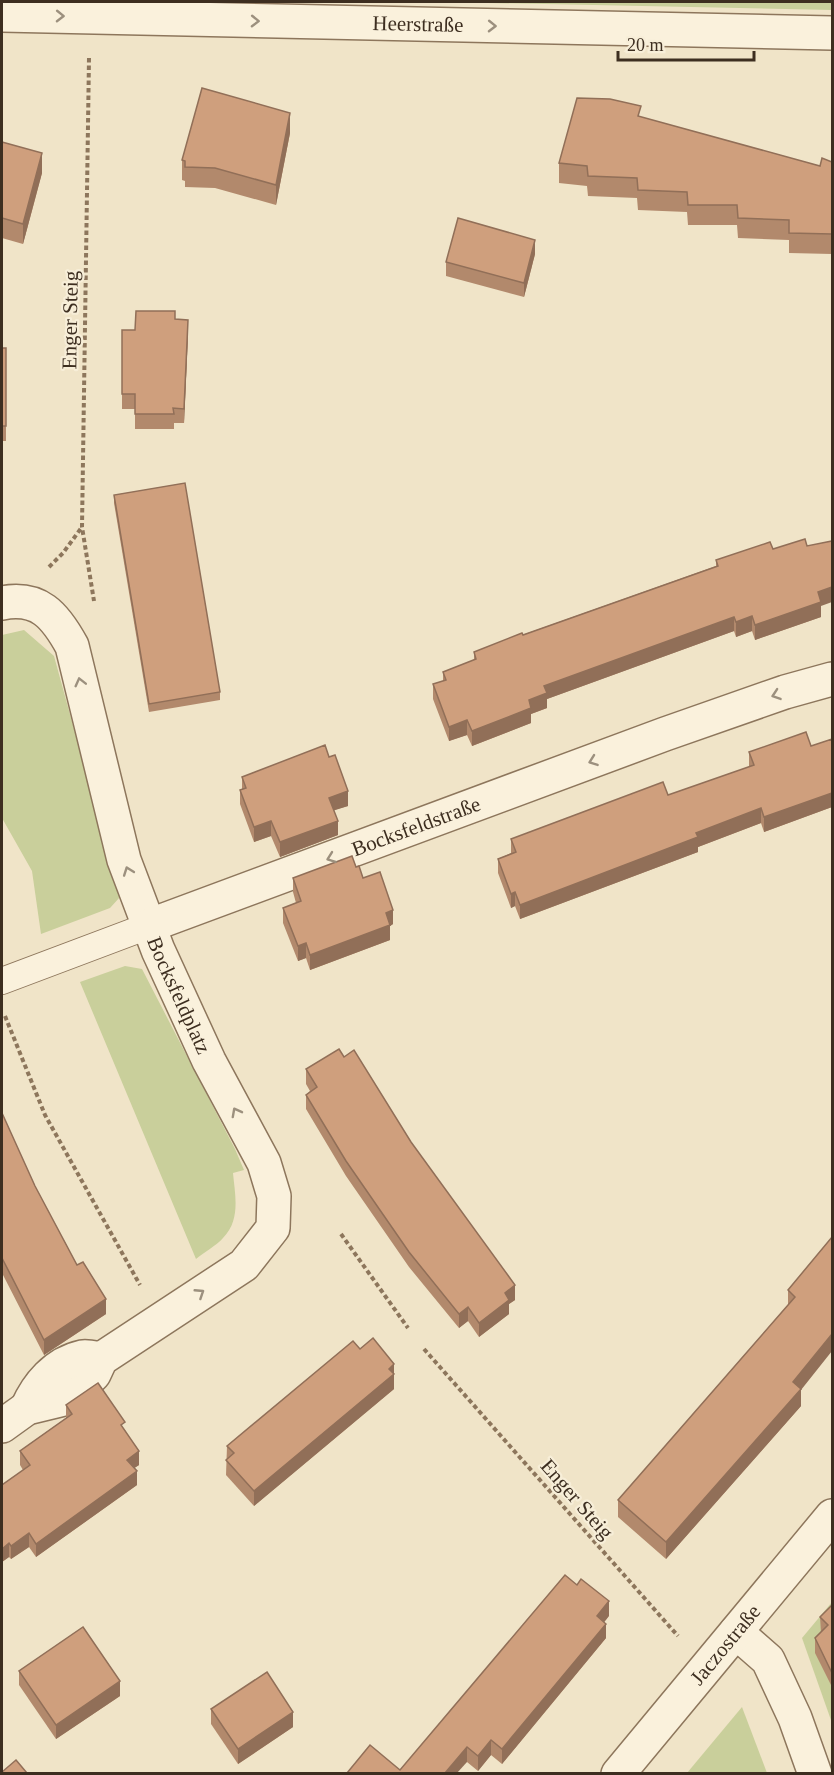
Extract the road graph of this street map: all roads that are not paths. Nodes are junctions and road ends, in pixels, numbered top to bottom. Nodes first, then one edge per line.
1 (2, 15) edge
2 (832, 33) edge
3 (2, 603) edge
4 (832, 679) edge
5 (148, 926) junction
6 (2, 981) edge
7 (14, 1417) edge
8 (832, 1516) edge
9 (735, 1632) junction
10 (618, 1773) edge
11 (815, 1773) edge

1 -> 2 street, Heerstraße
5 -> 3 street, Bocksfeldplatz
4 -> 5 street, Bocksfeldstraße
5 - 6 lane, Bocksfeldstraße
7 -> 5 street, Bocksfeldplatz
8 - 9 street, Jaczostraße
9 - 10 street, Jaczostraße
9 - 11 street

